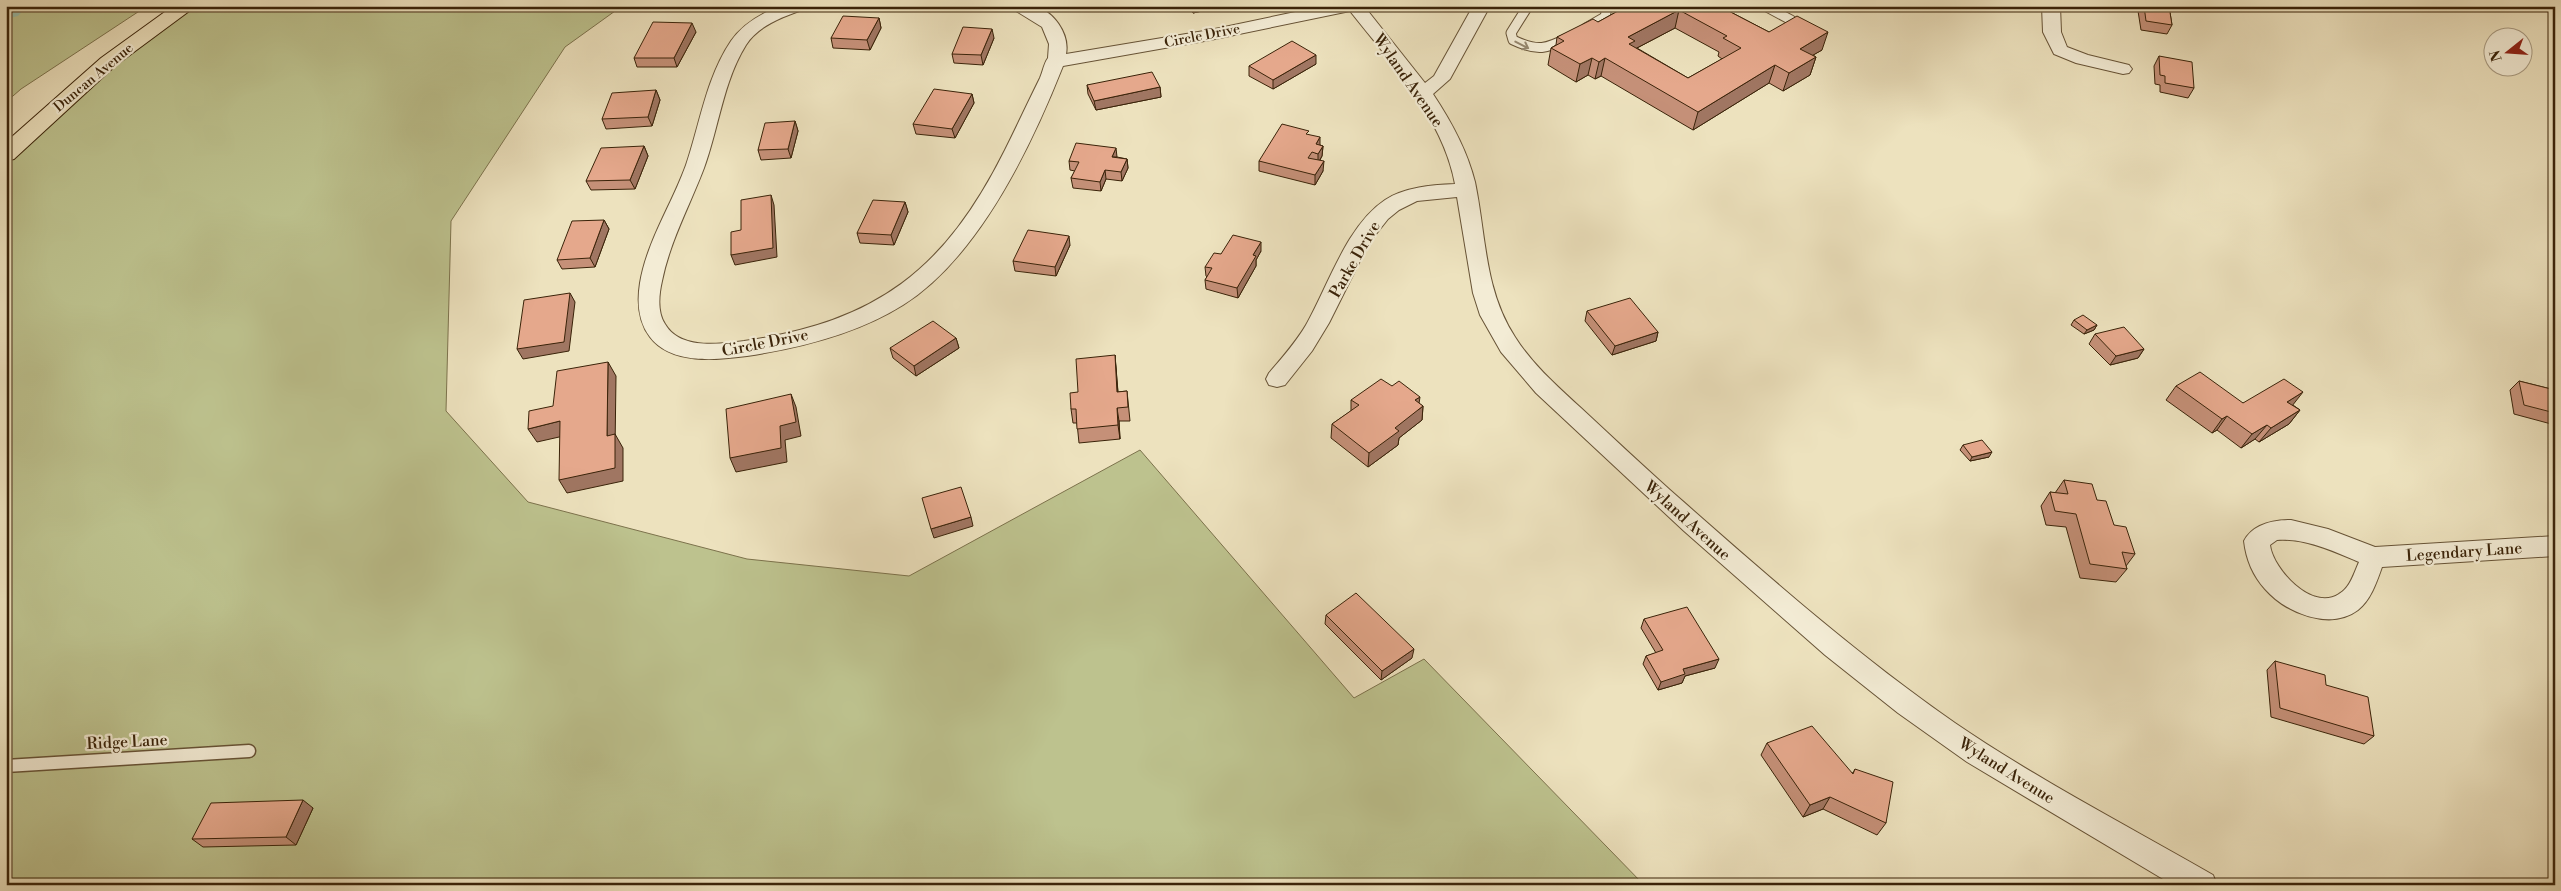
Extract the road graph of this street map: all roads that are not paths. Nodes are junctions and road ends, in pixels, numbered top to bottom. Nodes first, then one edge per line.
1 (186, 6) edge
2 (796, 6) edge
3 (1016, 6) edge
4 (1350, 6) edge
5 (1354, 6) edge
6 (1482, 6) edge
7 (1528, 6) edge
8 (1604, 6) edge
9 (1765, 6) edge
10 (2051, 6) edge
11 (1792, 20) edge
12 (1054, 62) junction
13 (2123, 69) dead end
14 (1422, 94) junction
15 (6, 154) edge
16 (1466, 190) junction
17 (1277, 379) dead end
18 (2555, 546) edge
19 (2374, 557) dead end
20 (249, 751) dead end
21 (6, 766) edge
22 (2202, 885) edge

1 - 15 main road, Duncan Avenue
2 - 12 street, Circle Drive
3 - 12 street, Circle Drive
4 - 12 street, Circle Drive
5 - 14 street, Wyland Avenue
6 - 14 street
7 -> 8 lane
9 - 11 lane
10 - 13 street
14 - 16 street, Wyland Avenue
16 - 17 street, Parke Drive
16 - 22 street, Wyland Avenue
18 - 19 street, Legendary Lane
20 - 21 lane, Ridge Lane

